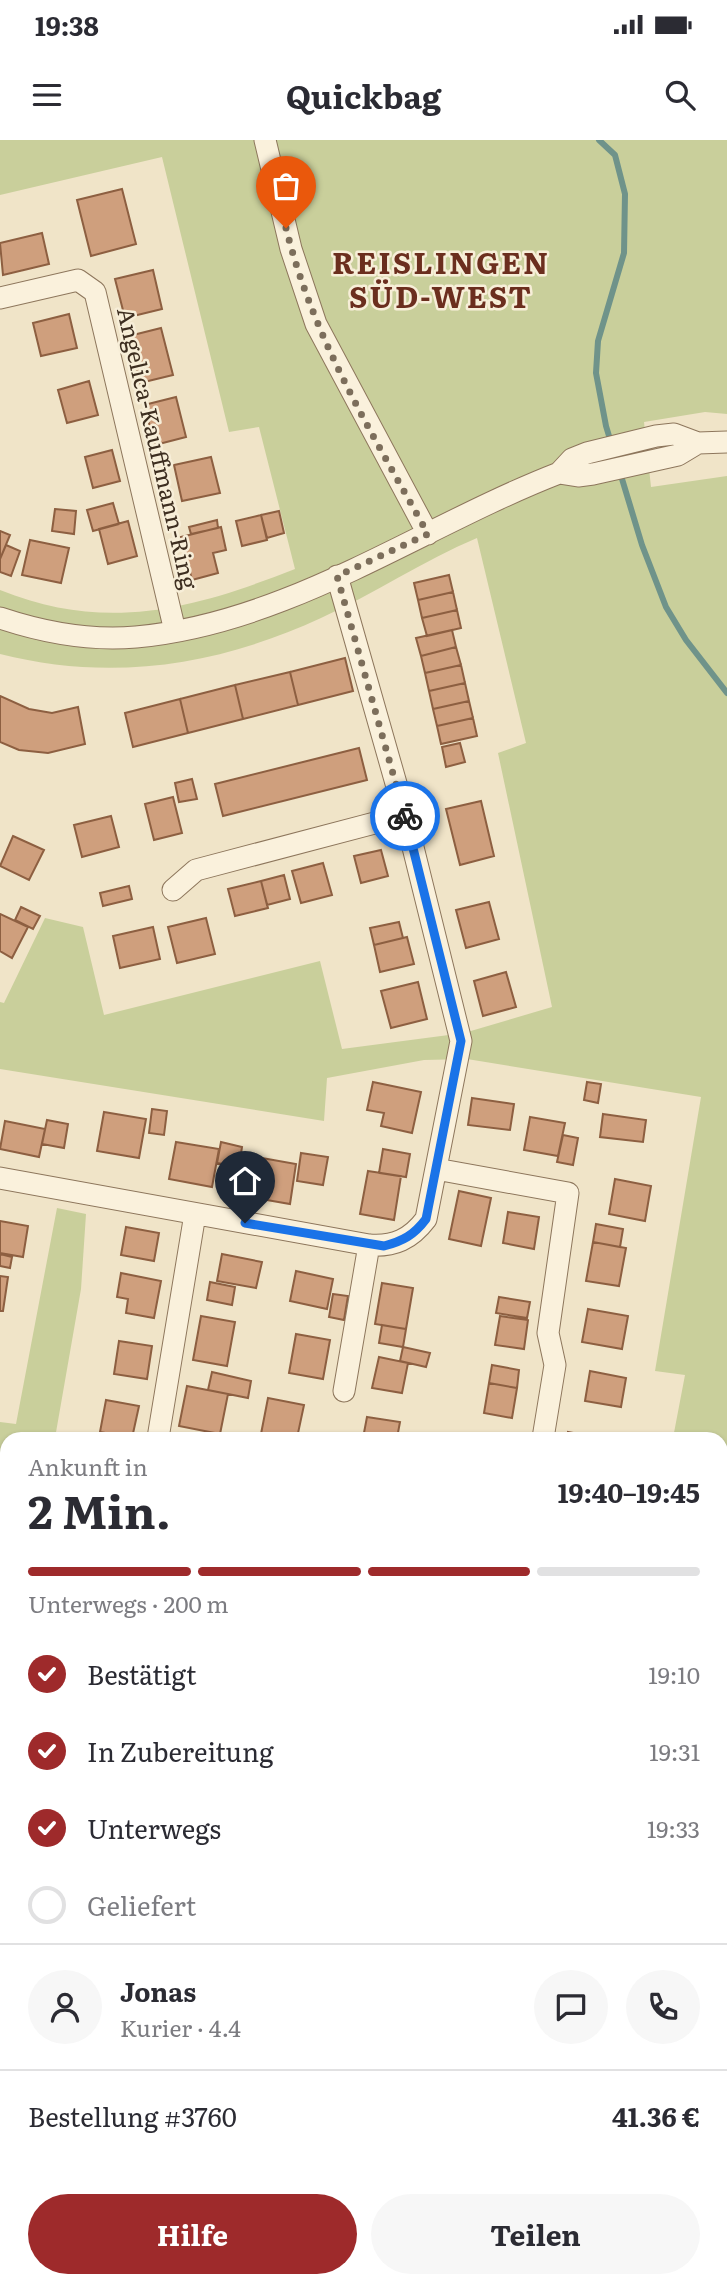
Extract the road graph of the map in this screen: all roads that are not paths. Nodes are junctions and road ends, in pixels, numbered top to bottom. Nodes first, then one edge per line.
1 (265, 140) edge
2 (0, 298) edge
3 (727, 442) edge
4 (698, 443) junction
5 (559, 473) junction
6 (428, 534) junction
7 (337, 576) junction
8 (0, 618) edge
9 (175, 631) junction
10 (405, 815) junction
11 (173, 890) dead end
12 (436, 1170) junction
13 (0, 1178) edge
14 (195, 1214) junction
15 (369, 1245) junction
16 (344, 1391) dead end
17 (159, 1432) edge
18 (544, 1432) edge

1 - 6 street
2 - 9 street, Angelica-Kauffmann-Ring
3 - 4 street
4 - 5 street
4 - 5 street
5 - 6 street
6 - 7 street
7 - 9 street
7 - 10 street
8 - 9 street
10 - 11 street
10 - 12 street
12 - 15 street
12 - 18 street
13 - 14 street
14 - 15 street
14 - 17 street
15 - 16 street

